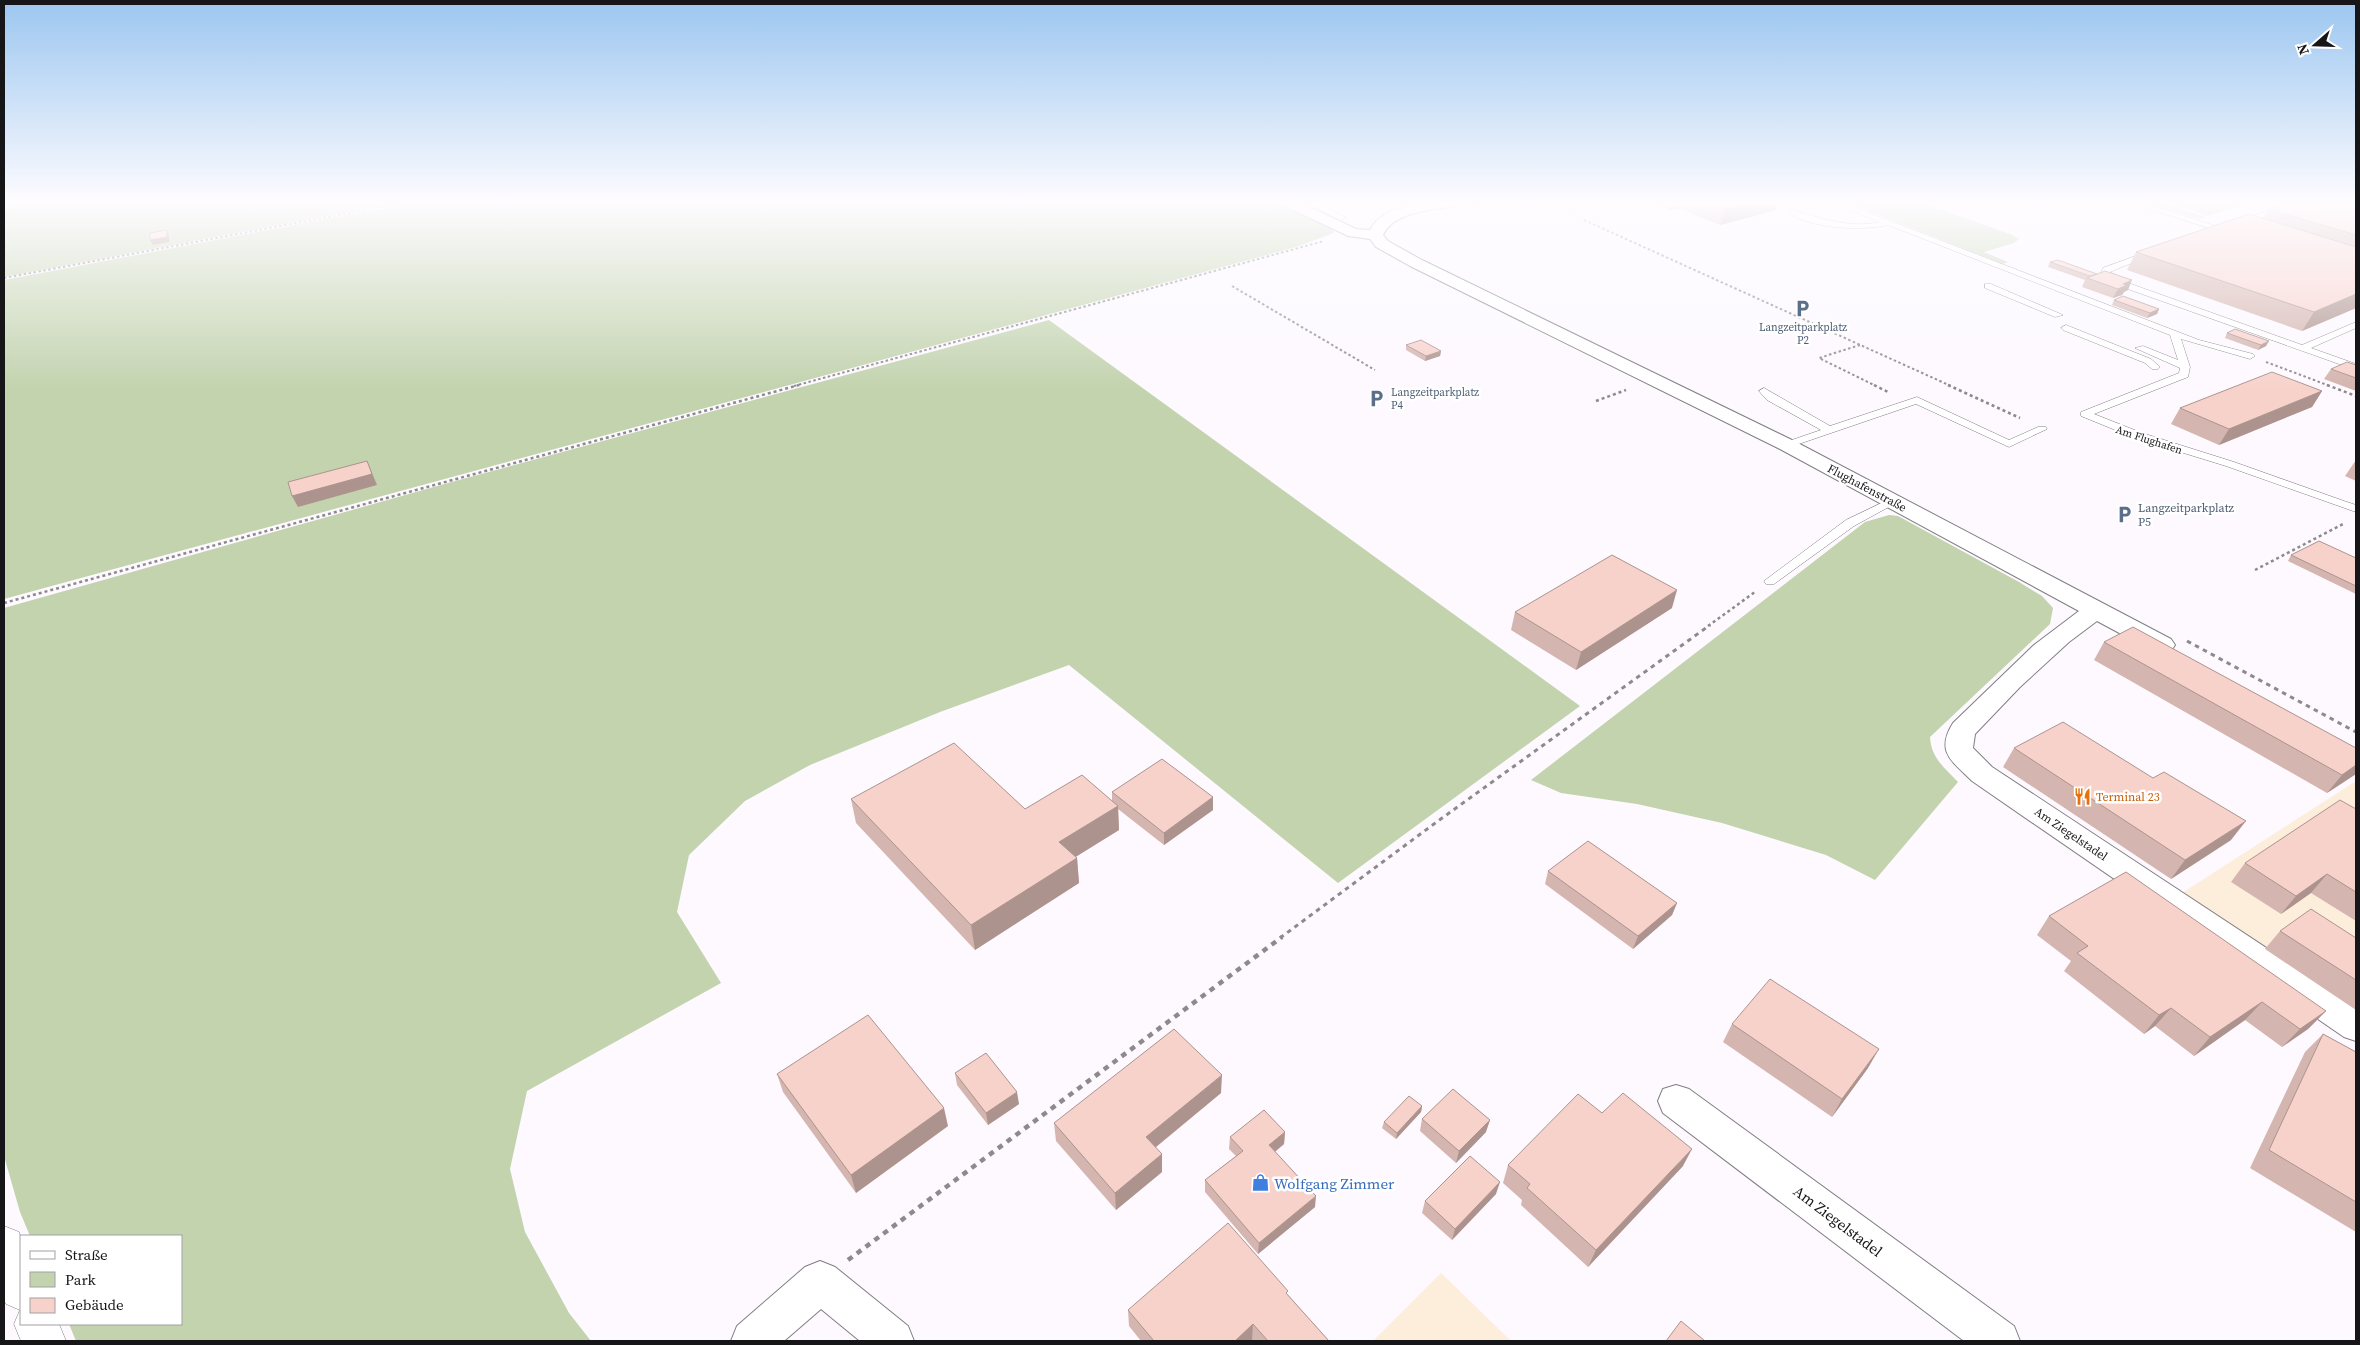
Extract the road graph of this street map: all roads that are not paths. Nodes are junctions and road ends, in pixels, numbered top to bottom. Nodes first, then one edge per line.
1 (1422, 265) edge
2 (1996, 265) edge
3 (2121, 265) edge
4 (1988, 286) dead end
5 (2058, 315) dead end
6 (2356, 325) edge
7 (2066, 328) dead end
8 (2174, 334) junction
9 (2139, 348) dead end
10 (2302, 348) junction
11 (2254, 358) road end
12 (2155, 367) dead end
13 (2185, 367) junction
14 (2356, 367) edge
15 (1764, 391) dead end
16 (2042, 429) road end
17 (1829, 430) junction
18 (1787, 445) junction
19 (1892, 501) junction
20 (2356, 509) edge
21 (1770, 581) road end
22 (2097, 610) junction
23 (2184, 657) edge
24 (2356, 1026) edge
25 (1676, 1101) dead end
26 (4, 1247) edge
27 (820, 1282) joint
28 (20, 1287) edge
29 (36, 1325) edge
30 (44, 1341) edge
31 (752, 1341) edge
32 (893, 1341) edge
33 (1999, 1341) edge

1 - 18 street, Flughafenstraße
2 - 8 lane
3 - 10 lane
4 - 5 lane
6 - 10 lane
7 - 12 lane
8 - 11 lane
8 - 13 lane
9 - 13 lane
10 - 14 lane
13 - 20 lane, Am Flughafen
15 - 17 lane
16 - 17 lane
17 - 18 lane
18 - 19 street, Flughafenstraße
19 - 21 lane
19 - 22 street, Flughafenstraße
22 - 23 street, Flughafenstraße
22 - 24 street, Am Ziegelstadel
25 - 33 street, Am Ziegelstadel
26 - 28 street
27 - 31 street
27 - 32 street
29 - 30 street

